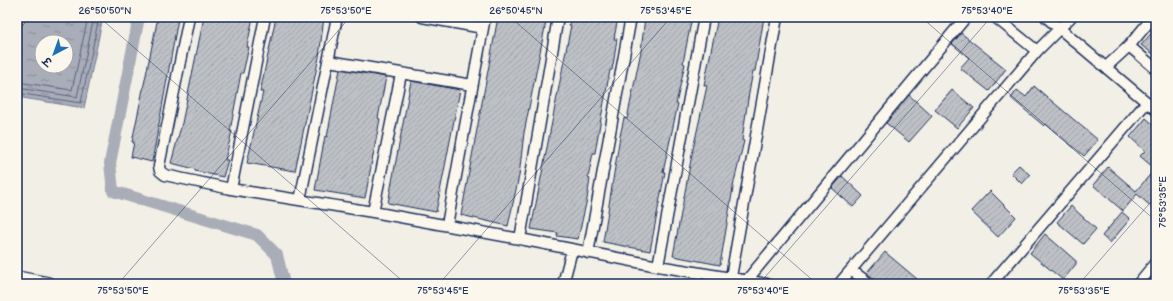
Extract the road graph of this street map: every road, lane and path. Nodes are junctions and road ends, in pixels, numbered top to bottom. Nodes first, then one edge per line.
1 (189, 17) edge
2 (265, 17) edge
3 (337, 17) edge
4 (422, 17) edge
5 (485, 17) edge
6 (558, 17) edge
7 (631, 17) edge
8 (704, 17) edge
9 (777, 17) edge
10 (966, 17) edge
11 (995, 17) edge
12 (1046, 17) edge
13 (1071, 17) edge
14 (1153, 17) edge
15 (483, 28) junction
16 (1059, 28) junction
17 (1129, 46) junction
18 (1037, 51) junction
19 (329, 61) junction
20 (1106, 67) junction
21 (1156, 69) edge
22 (401, 74) junction
23 (472, 85) junction
24 (1153, 105) edge
25 (230, 189) junction
26 (300, 200) junction
27 (373, 212) junction
28 (447, 226) junction
29 (520, 239) junction
30 (572, 250) junction
31 (588, 253) junction
32 (1156, 262) edge
33 (658, 266) junction
34 (851, 270) junction
35 (731, 277) junction
36 (17, 278) edge
37 (747, 280) junction
38 (48, 284) edge
39 (563, 284) edge
40 (768, 284) edge
41 (839, 284) edge
42 (870, 284) edge
43 (991, 284) edge
44 (1138, 284) edge

1 - 25 street
2 - 25 street
3 - 19 street
4 - 15 street
5 - 15 street
6 - 29 street
7 - 31 street
8 - 33 street
9 - 35 street
10 - 37 street
11 - 18 street
12 - 16 street
13 - 16 street
14 - 17 street
15 - 23 street
16 - 18 street
16 - 20 street
17 - 20 street
17 - 21 street
18 - 34 street
19 - 22 street
19 - 26 street
20 - 24 street
22 - 23 street
22 - 27 street
23 - 28 street
24 - 43 street
25 - 26 street
26 - 27 street
27 - 28 street
28 - 29 street
29 - 30 street
30 - 31 street
30 - 39 street
31 - 33 street
32 - 44 street
33 - 35 street
34 - 41 street
34 - 42 street
35 - 37 street
36 - 38 street
37 - 40 street

